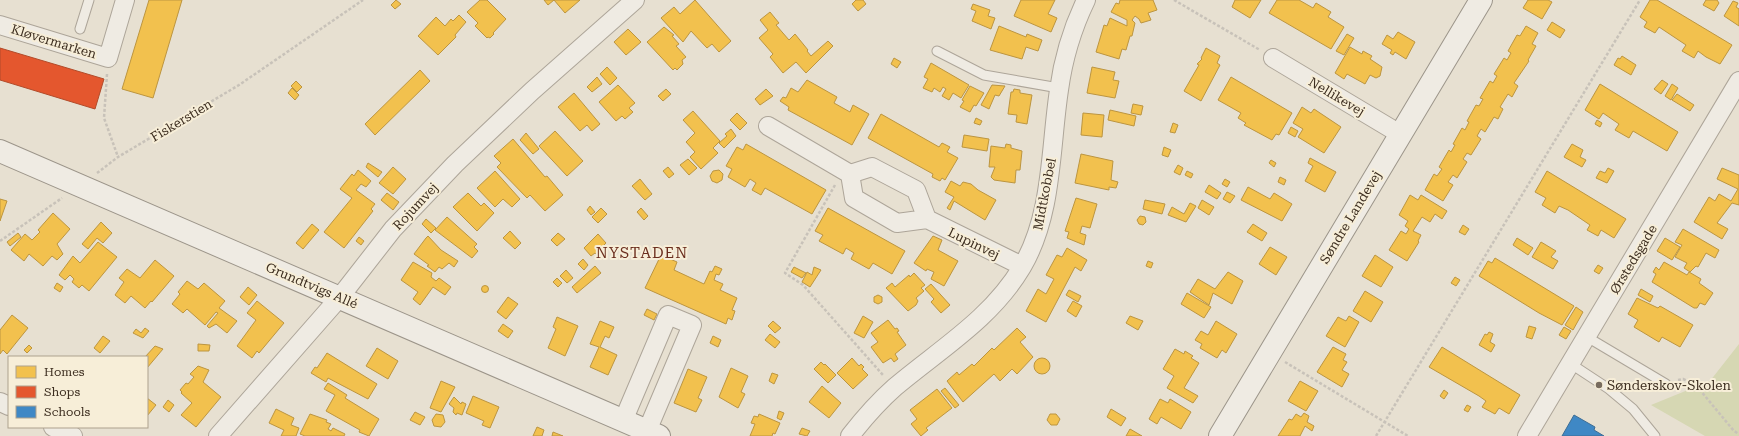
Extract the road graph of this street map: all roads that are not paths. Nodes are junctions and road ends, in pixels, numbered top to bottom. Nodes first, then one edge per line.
1 (89, 0) edge
2 (125, 0) edge
3 (635, 0) edge
4 (1086, 0) edge
5 (1482, 0) edge
6 (0, 25) edge
7 (80, 29) dead end
8 (937, 51) dead end
9 (1273, 58) road end
10 (1739, 81) edge
11 (1059, 88) junction
12 (768, 126) dead end
13 (1400, 134) junction
14 (0, 151) edge
15 (846, 172) junction
16 (927, 219) junction
17 (1022, 266) junction
18 (340, 297) junction
19 (1587, 337) junction
20 (1571, 364) junction
21 (1666, 384) road end
22 (623, 421) junction
23 (56, 428) edge
24 (653, 433) edge
25 (73, 436) edge
26 (218, 436) edge
27 (850, 436) edge
28 (1220, 436) edge
29 (1527, 436) edge
30 (1655, 436) edge

1 - 7 lane
2 - 6 street, Kløvermarken
3 - 18 street, Rojumvej
4 - 11 street, Midtkobbel
5 - 13 street, Søndre Landevej
8 - 11 lane
9 - 13 street, Nellikevej
10 - 19 street, Ørstedsgade
11 - 17 street, Midtkobbel
12 - 15 street
13 - 28 street, Søndre Landevej
14 - 18 street, Grundtvigs Allé
15 - 16 street
15 - 16 street
16 - 17 street, Lupinvej
17 - 27 street, Midtkobbel
18 - 22 street, Grundtvigs Allé
18 - 26 street, Rojumvej
19 - 20 street, Ørstedsgade
19 - 21 lane
20 - 29 street, Ørstedsgade
20 - 30 lane
22 - 24 street, Grundtvigs Allé
22 - 24 street, Grundtvigs Allé
23 - 25 street

